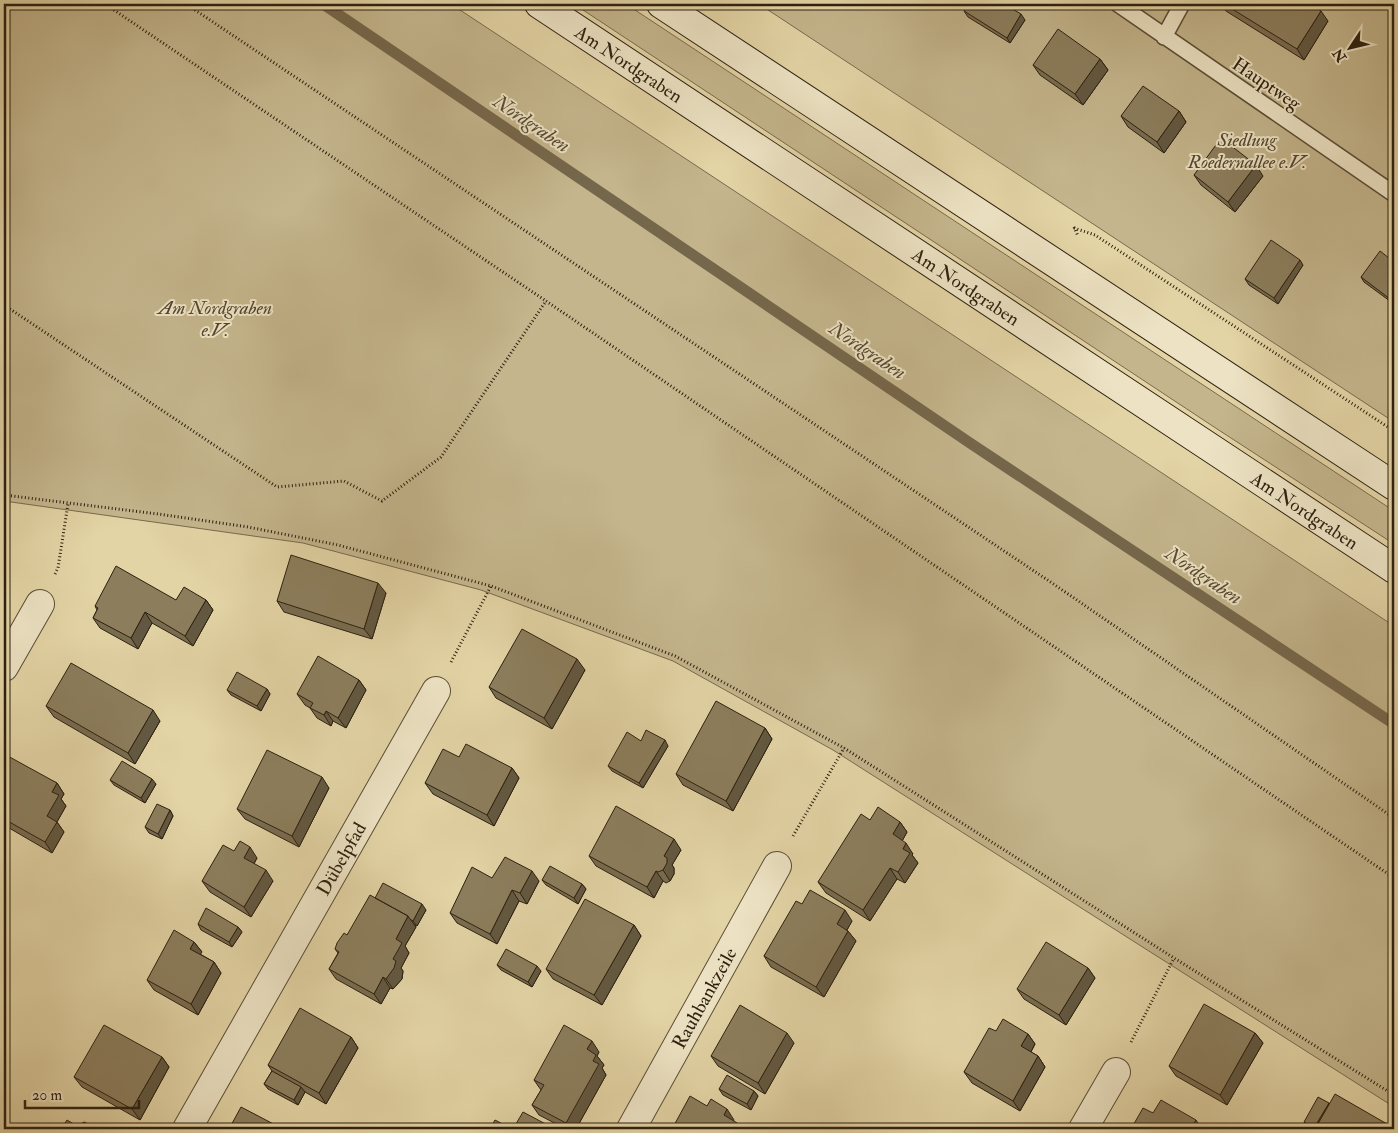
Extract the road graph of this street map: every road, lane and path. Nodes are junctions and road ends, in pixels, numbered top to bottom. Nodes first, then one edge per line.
1 (105, 4) edge
2 (186, 4) edge
3 (539, 4) edge
4 (662, 4) edge
5 (1118, 4) edge
6 (1182, 4) edge
7 (1164, 37) junction
8 (1394, 194) edge
9 (1074, 227) dead end
10 (546, 301) junction
11 (4, 305) edge
12 (1394, 431) edge
13 (1394, 486) edge
14 (4, 495) edge
15 (68, 504) junction
16 (1394, 569) edge
17 (490, 586) junction
18 (40, 604) joint
19 (4, 667) edge
20 (436, 691) joint
21 (844, 748) junction
22 (1394, 818) edge
23 (777, 866) joint
24 (1394, 878) edge
25 (1174, 958) junction
26 (1116, 1072) joint
27 (1394, 1095) edge
28 (187, 1129) edge
29 (631, 1129) edge
30 (1083, 1129) edge

1 - 10 path
2 - 22 path
3 - 16 main road, Am Nordgraben
4 - 13 main road
5 - 7 lane, Hauptweg
6 - 7 lane
7 - 8 lane, Hauptweg
9 - 12 path
10 - 11 path
10 - 24 path
14 - 15 path
15 - 17 path
15 - 18 path
17 - 20 path
17 - 21 path
18 - 19 main road
20 - 28 main road, Dübelpfad
21 - 23 path
21 - 25 path
23 - 29 main road, Rauhbankzeile
25 - 26 path
25 - 27 path
26 - 30 main road

